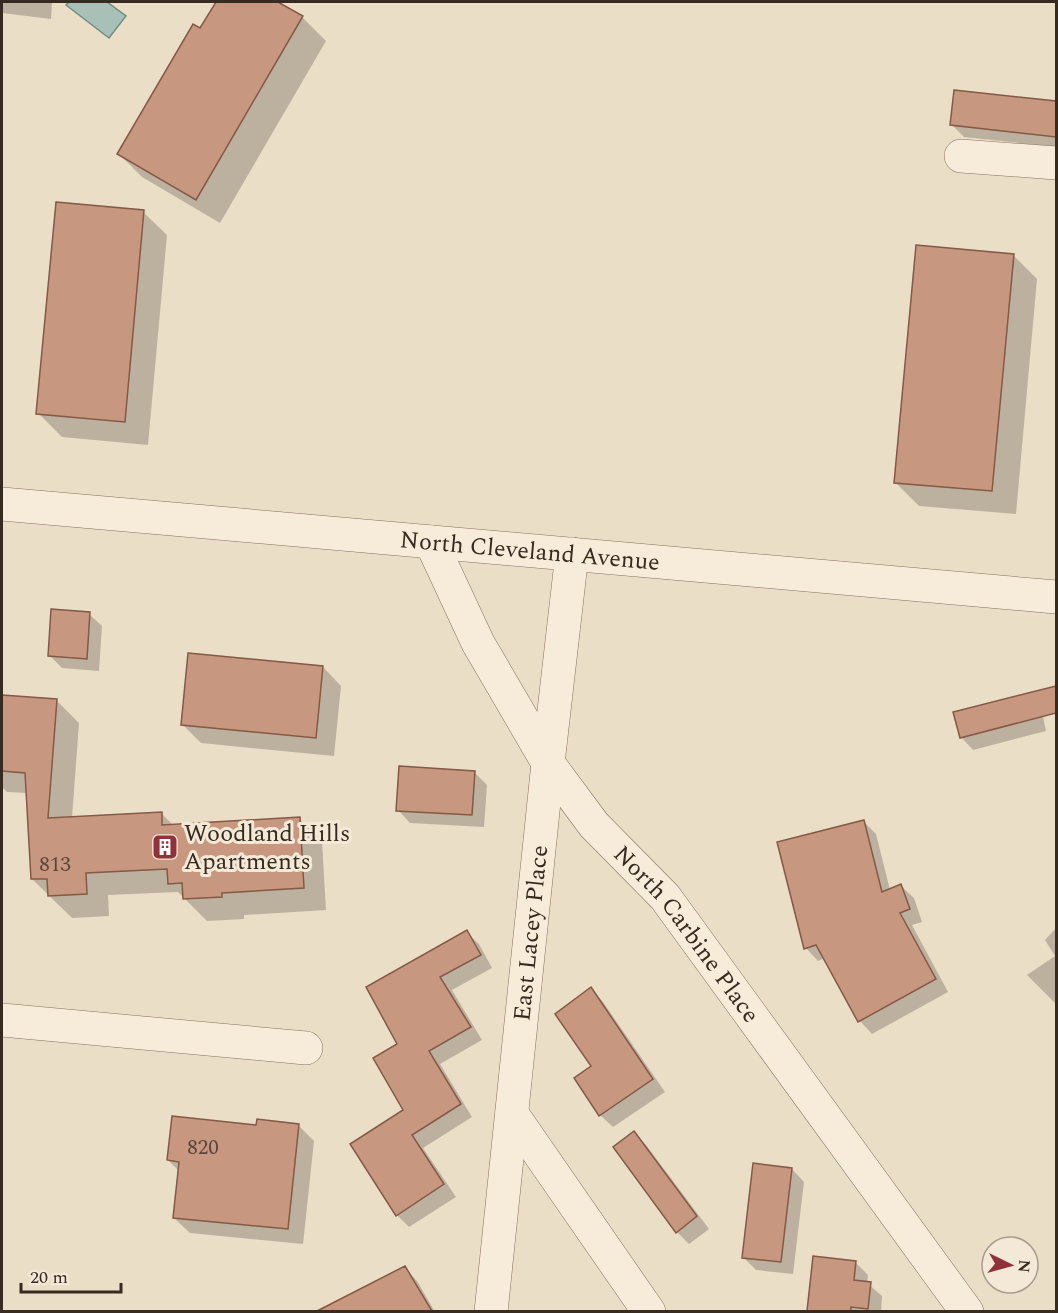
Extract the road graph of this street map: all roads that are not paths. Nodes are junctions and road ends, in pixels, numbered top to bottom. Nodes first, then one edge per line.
1 (961, 156) dead end
2 (1056, 163) edge
3 (2, 504) edge
4 (431, 542) junction
5 (572, 554) junction
6 (1056, 597) edge
7 (548, 763) junction
8 (2, 1020) edge
9 (306, 1048) dead end
10 (512, 1114) junction
11 (491, 1311) edge
12 (649, 1311) edge
13 (967, 1311) edge

1 - 2 street
3 - 4 street, North Cleveland Avenue
4 - 5 street, North Cleveland Avenue
4 - 7 street, North Carbine Place
5 - 6 street, North Cleveland Avenue
5 - 7 street, East Lacey Place
7 - 10 street, East Lacey Place
7 - 13 street, North Carbine Place
8 - 9 street
10 - 11 street, East Lacey Place
10 - 12 street

